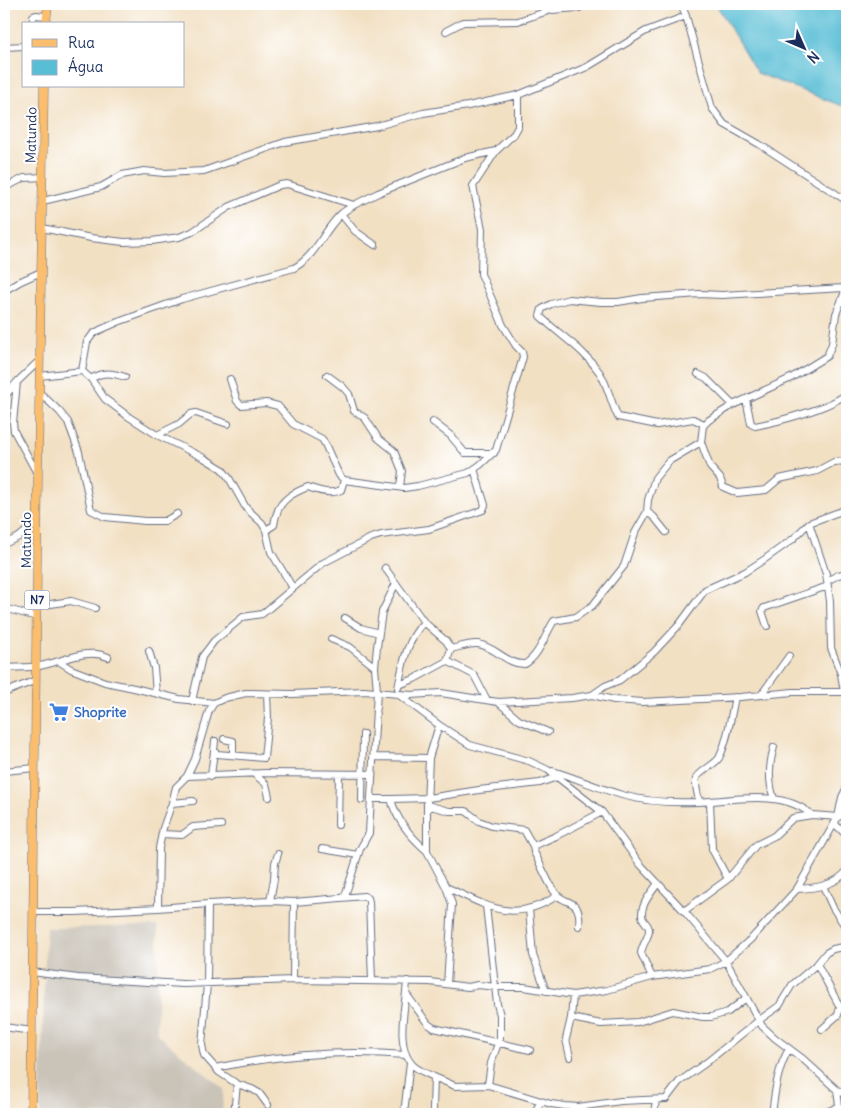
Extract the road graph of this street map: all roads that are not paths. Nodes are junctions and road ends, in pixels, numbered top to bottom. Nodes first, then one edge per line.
1 (586, 4) edge
2 (681, 4) edge
3 (46, 11) edge
4 (686, 16) junction
5 (33, 19) dead end
6 (446, 31) dead end
7 (22, 46) edge
8 (4, 47) edge
9 (44, 88) edge
10 (518, 95) junction
11 (496, 151) junction
12 (43, 177) junction
13 (4, 188) edge
14 (43, 201) junction
15 (847, 201) edge
16 (354, 205) junction
17 (341, 214) junction
18 (42, 228) junction
19 (375, 245) dead end
20 (41, 272) junction
21 (847, 276) edge
22 (4, 291) edge
23 (845, 292) edge
24 (40, 360) junction
25 (82, 371) junction
26 (698, 374) dead end
27 (327, 375) dead end
28 (40, 376) junction
29 (126, 377) dead end
30 (91, 379) junction
31 (230, 379) dead end
32 (4, 384) edge
33 (15, 384) junction
34 (40, 393) junction
35 (847, 393) edge
36 (4, 397) edge
37 (746, 399) junction
38 (732, 405) junction
39 (433, 422) dead end
40 (228, 424) dead end
41 (704, 424) junction
42 (157, 435) junction
43 (702, 442) junction
44 (494, 453) junction
45 (847, 462) edge
46 (474, 469) junction
47 (38, 475) junction
48 (344, 480) junction
49 (400, 487) junction
50 (847, 509) edge
51 (647, 512) junction
52 (177, 514) dead end
53 (38, 521) junction
54 (809, 524) junction
55 (266, 530) junction
56 (666, 532) dead end
57 (4, 544) edge
58 (385, 568) dead end
59 (847, 573) edge
60 (396, 583) junction
61 (828, 584) junction
62 (293, 588) junction
63 (37, 606) junction
64 (4, 608) edge
65 (95, 608) dead end
66 (37, 617) junction
67 (345, 618) dead end
68 (424, 622) junction
69 (767, 626) dead end
70 (379, 632) junction
71 (331, 640) dead end
72 (451, 649) junction
73 (149, 651) dead end
74 (789, 656) dead end
75 (108, 657) dead end
76 (447, 661) junction
77 (60, 662) junction
78 (36, 667) junction
79 (375, 667) junction
80 (4, 668) edge
81 (36, 680) junction
82 (399, 685) junction
83 (377, 691) junction
84 (846, 692) edge
85 (4, 693) edge
86 (156, 693) junction
87 (267, 694) junction
88 (397, 694) junction
89 (592, 695) junction
90 (761, 695) junction
91 (735, 697) junction
92 (487, 700) junction
93 (192, 701) junction
94 (498, 702) junction
95 (214, 704) junction
96 (439, 725) junction
97 (548, 732) dead end
98 (363, 734) dead end
99 (224, 739) dead end
100 (215, 741) dead end
101 (774, 747) dead end
102 (214, 751) junction
103 (233, 754) junction
104 (373, 757) junction
105 (430, 758) junction
106 (35, 768) junction
107 (548, 770) junction
108 (4, 771) edge
109 (254, 774) junction
110 (339, 774) junction
111 (363, 774) junction
112 (372, 774) junction
113 (187, 776) junction
114 (211, 776) junction
115 (557, 777) junction
116 (847, 786) edge
117 (269, 797) dead end
118 (371, 799) junction
119 (391, 799) junction
120 (774, 799) junction
121 (362, 800) dead end
122 (193, 801) dead end
123 (427, 801) junction
124 (710, 801) junction
125 (699, 802) junction
126 (172, 803) junction
127 (602, 812) junction
128 (847, 814) edge
129 (812, 815) junction
130 (838, 817) junction
131 (834, 824) junction
132 (221, 825) dead end
133 (338, 825) dead end
134 (162, 834) junction
135 (847, 836) edge
136 (533, 846) junction
137 (322, 849) dead end
138 (427, 851) junction
139 (278, 854) dead end
140 (358, 855) junction
141 (847, 871) edge
142 (728, 879) junction
143 (658, 884) junction
144 (823, 886) junction
145 (446, 887) junction
146 (797, 889) junction
147 (345, 896) junction
148 (557, 896) junction
149 (270, 901) junction
150 (294, 902) junction
151 (208, 904) junction
152 (486, 906) junction
153 (158, 908) junction
154 (529, 909) junction
155 (684, 911) junction
156 (33, 912) junction
157 (579, 926) dead end
158 (847, 929) edge
159 (847, 946) edge
160 (726, 961) junction
161 (817, 964) junction
162 (32, 972) junction
163 (652, 977) junction
164 (293, 980) junction
165 (372, 980) junction
166 (407, 981) junction
167 (207, 984) junction
168 (447, 984) junction
169 (496, 987) junction
170 (546, 991) junction
171 (406, 995) junction
172 (573, 995) junction
173 (746, 998) junction
174 (571, 1018) junction
175 (758, 1020) junction
176 (4, 1027) edge
177 (822, 1029) dead end
178 (32, 1031) junction
179 (499, 1044) junction
180 (789, 1049) junction
181 (530, 1050) dead end
182 (406, 1055) junction
183 (570, 1057) dead end
184 (410, 1062) junction
185 (215, 1068) junction
186 (434, 1077) junction
187 (237, 1084) junction
188 (488, 1085) junction
189 (837, 1090) junction
190 (847, 1095) edge
191 (656, 1100) junction
192 (541, 1101) junction
193 (268, 1105) dead end
194 (839, 1111) edge
195 (31, 1114) edge
196 (234, 1114) edge
197 (404, 1114) edge
198 (434, 1114) edge
199 (534, 1114) edge
200 (654, 1114) edge
201 (772, 1114) edge
202 (822, 1114) edge

1 - 6 street
2 - 4 street
3 - 5 street
4 - 10 street
4 - 15 street
7 - 8 street
9 - 12 main road, Matundo / N7
10 - 11 street
10 - 14 street
11 - 16 street
11 - 44 street
12 - 13 street
12 - 14 main road, Matundo / N7
14 - 18 main road, Matundo / N7
16 - 17 street
16 - 18 street
17 - 19 street
17 - 25 street
18 - 20 main road, Matundo / N7
20 - 22 street
20 - 24 main road, Matundo / N7
21 - 23 street
23 - 37 street
23 - 41 street
24 - 28 main road, Matundo / N7
24 - 33 street
25 - 28 street
25 - 30 street
26 - 38 street
27 - 49 street
28 - 34 main road, Matundo / N7
29 - 30 street
30 - 42 street
31 - 48 street
32 - 33 street
33 - 36 street
33 - 47 street
34 - 47 main road, Matundo / N7
34 - 52 street
35 - 37 street
37 - 38 street
38 - 41 street
39 - 44 street
40 - 42 street
41 - 43 street
42 - 55 street
43 - 45 street
43 - 51 street
44 - 46 street
46 - 49 street
46 - 62 street
47 - 53 main road, Matundo / N7
48 - 49 street
48 - 55 street
50 - 54 street
51 - 56 street
51 - 72 street
53 - 57 street
53 - 63 main road, Matundo / N7
54 - 61 street
54 - 89 street
55 - 62 street
58 - 60 street
59 - 61 street
60 - 68 street
60 - 70 street
61 - 69 street
61 - 84 street
62 - 93 street
63 - 65 street
63 - 66 main road, Matundo / N7
64 - 66 street
66 - 78 main road, Matundo / N7
67 - 70 street
68 - 72 street
68 - 82 street
70 - 79 street
71 - 79 street
72 - 76 street
73 - 86 street
74 - 90 street
75 - 77 street
76 - 82 street
76 - 92 street
77 - 78 street
77 - 86 street
78 - 80 street
78 - 81 main road, Matundo / N7
79 - 83 street
81 - 85 street
81 - 106 main road, Matundo / N7
82 - 88 street
83 - 87 street
83 - 88 street
83 - 104 street
84 - 90 street
86 - 93 street
87 - 95 street
87 - 103 street
88 - 92 street
88 - 96 street
89 - 91 street
89 - 94 street
90 - 91 street
91 - 125 street
92 - 94 street
93 - 95 street
94 - 97 street
95 - 113 street
96 - 105 street
96 - 107 street
98 - 111 street
99 - 103 street
100 - 102 street
101 - 120 street
102 - 103 street
102 - 114 street
104 - 105 street
104 - 112 street
105 - 123 street
106 - 108 street
106 - 156 main road, Matundo / N7
107 - 115 street
107 - 125 street
109 - 110 street
109 - 114 street
109 - 117 street
110 - 111 street
110 - 133 street
111 - 112 street
111 - 121 street
112 - 118 street
113 - 114 street
113 - 126 street
115 - 123 street
115 - 127 street
116 - 130 street
118 - 119 street
118 - 140 street
119 - 123 street
119 - 138 street
120 - 124 street
120 - 129 street
122 - 126 street
123 - 136 street
123 - 138 street
124 - 125 street
124 - 142 street
126 - 134 street
127 - 136 street
127 - 143 street
128 - 130 street
129 - 130 street
129 - 142 street
130 - 131 street
131 - 135 street
131 - 146 street
132 - 134 street
134 - 153 street
136 - 148 street
137 - 140 street
138 - 145 street
139 - 149 street
140 - 147 street
141 - 144 street
142 - 155 street
143 - 155 street
143 - 163 street
144 - 146 street
144 - 158 street
145 - 152 street
145 - 168 street
146 - 160 street
147 - 150 street
147 - 165 street
148 - 154 street
148 - 157 street
149 - 150 street
149 - 151 street
150 - 164 street
151 - 153 street
151 - 167 street
152 - 154 street
152 - 169 street
153 - 156 street
154 - 170 street
155 - 160 street
156 - 162 main road, Matundo / N7
159 - 161 street
160 - 163 street
160 - 173 street
161 - 175 street
161 - 177 street
162 - 167 street
162 - 178 main road, Matundo / N7
163 - 172 street
164 - 165 street
164 - 167 street
165 - 166 street
166 - 168 street
166 - 171 street
167 - 185 street
168 - 169 street
169 - 170 street
169 - 179 street
170 - 172 street
171 - 179 street
171 - 182 street
172 - 174 street
173 - 174 street
173 - 175 street
174 - 183 street
175 - 180 street
175 - 191 street
176 - 178 street
178 - 195 main road, Matundo / N7
179 - 181 street
179 - 188 street
180 - 189 street
180 - 201 street
182 - 184 street
182 - 185 street
184 - 186 street
184 - 197 street
185 - 187 street
186 - 188 street
186 - 198 street
187 - 193 street
187 - 196 street
188 - 192 street
189 - 190 street
189 - 194 street
191 - 192 street
191 - 200 street
192 - 199 street
194 - 202 street

